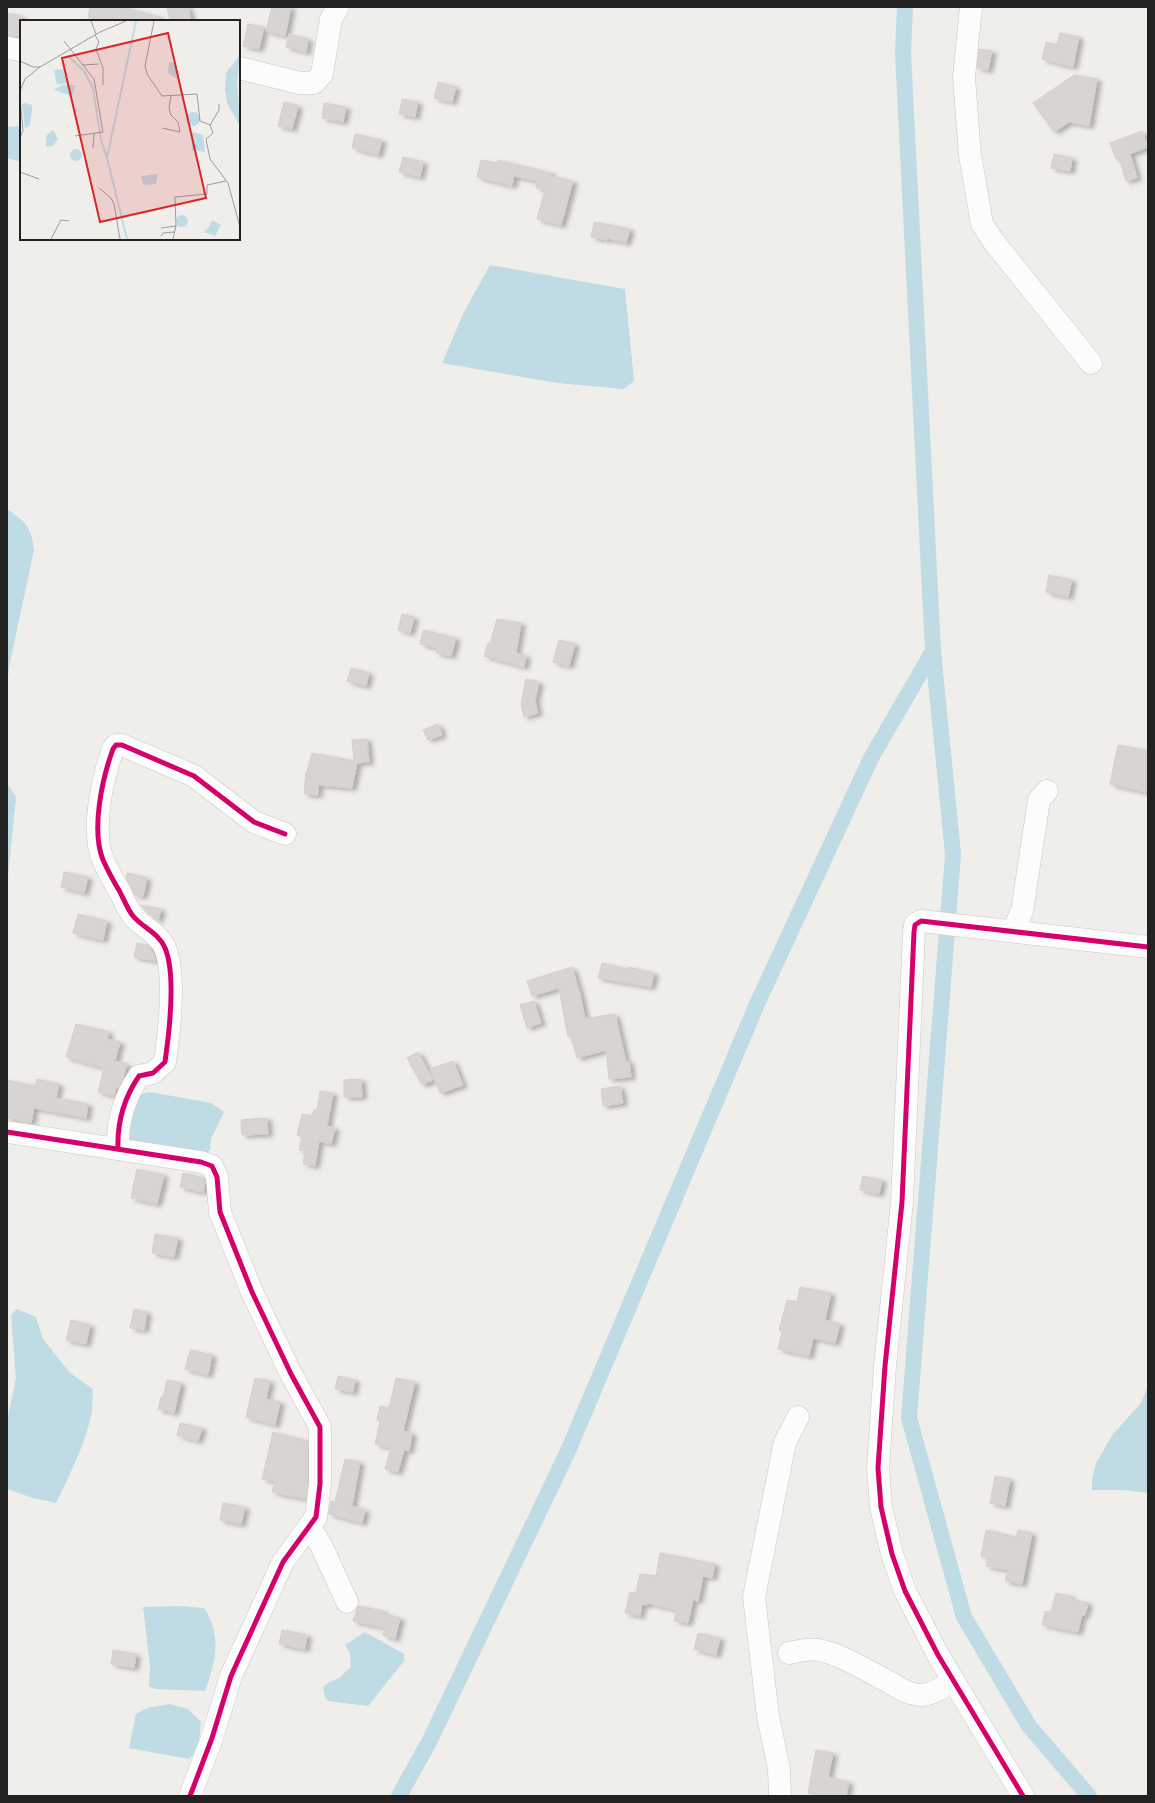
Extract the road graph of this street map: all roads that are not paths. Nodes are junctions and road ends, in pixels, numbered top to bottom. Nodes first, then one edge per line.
1 (338, 7) edge
2 (971, 7) edge
3 (7, 48) edge
4 (20, 50) edge
5 (240, 68) edge
6 (1091, 363) dead end
7 (1047, 791) dead end
8 (285, 834) dead end
9 (1013, 931) junction
10 (1148, 947) edge
11 (7, 1132) edge
12 (118, 1149) junction
13 (798, 1417) dead end
14 (309, 1526) junction
15 (347, 1602) dead end
16 (789, 1653) dead end
17 (954, 1681) junction
18 (190, 1796) edge
19 (780, 1796) edge
20 (1023, 1796) edge

1 - 5 street
2 - 6 street
3 - 4 street
7 - 9 street
8 - 12 street
9 - 10 street
9 - 17 street
11 - 12 street
12 - 14 street
13 - 19 street
14 - 15 street
14 - 18 street
16 - 17 street
17 - 20 street

